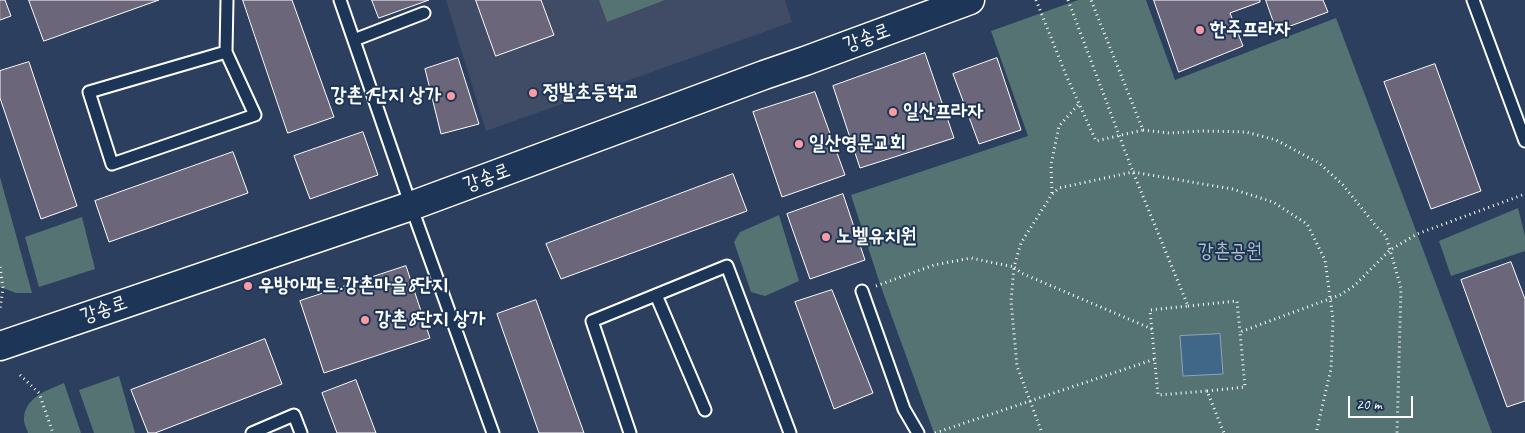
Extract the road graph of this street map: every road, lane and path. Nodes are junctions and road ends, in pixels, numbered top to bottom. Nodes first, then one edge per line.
1 (227, 0) edge
2 (340, 0) edge
3 (970, 0) edge
4 (1036, 0) edge
5 (1068, 0) edge
6 (1091, 0) edge
7 (1473, 0) edge
8 (424, 13) dead end
9 (354, 40) junction
10 (226, 52) junction
11 (1079, 105) junction
12 (1142, 130) junction
13 (1120, 136) junction
14 (1525, 141) edge
15 (1134, 172) junction
16 (1052, 194) junction
17 (1525, 194) edge
18 (411, 206) junction
19 (1390, 250) junction
20 (1014, 266) junction
21 (0, 267) edge
22 (862, 291) joint
23 (656, 295) junction
24 (1331, 298) junction
25 (1188, 306) junction
26 (0, 309) edge
27 (1152, 329) junction
28 (1240, 332) junction
29 (0, 346) edge
30 (1155, 359) junction
31 (20, 375) dead end
32 (1207, 391) junction
33 (1030, 402) junction
34 (705, 410) dead end
35 (788, 432) edge
36 (53, 433) edge
37 (252, 433) edge
38 (300, 433) edge
39 (493, 433) edge
40 (630, 433) edge
41 (918, 433) edge
42 (935, 433) edge
43 (1042, 433) edge
44 (1224, 433) edge
45 (1316, 433) edge
46 (1397, 433) edge

1 - 10 lane
2 - 9 lane
3 - 18 main road, 강송로
4 - 11 path
5 - 13 path
6 - 12 path
7 - 14 lane
8 - 9 lane
9 - 18 lane
10 - 10 lane
11 - 13 path
11 - 16 path
12 - 13 path
12 - 19 path
13 - 15 path
15 - 16 path
15 - 24 path
15 - 25 path
16 - 20 path
17 - 19 path
18 - 29 main road, 강송로
18 - 39 lane
19 - 24 path
19 - 46 path
20 - 22 path
20 - 27 path
20 - 33 path
21 - 26 path
22 - 41 lane
23 - 34 lane
23 - 35 lane
23 - 40 lane
24 - 28 path
24 - 45 path
25 - 27 path
25 - 28 path
27 - 30 path
28 - 32 path
30 - 32 path
30 - 33 path
31 - 36 path
32 - 44 path
33 - 42 path
33 - 43 path
37 - 38 lane

